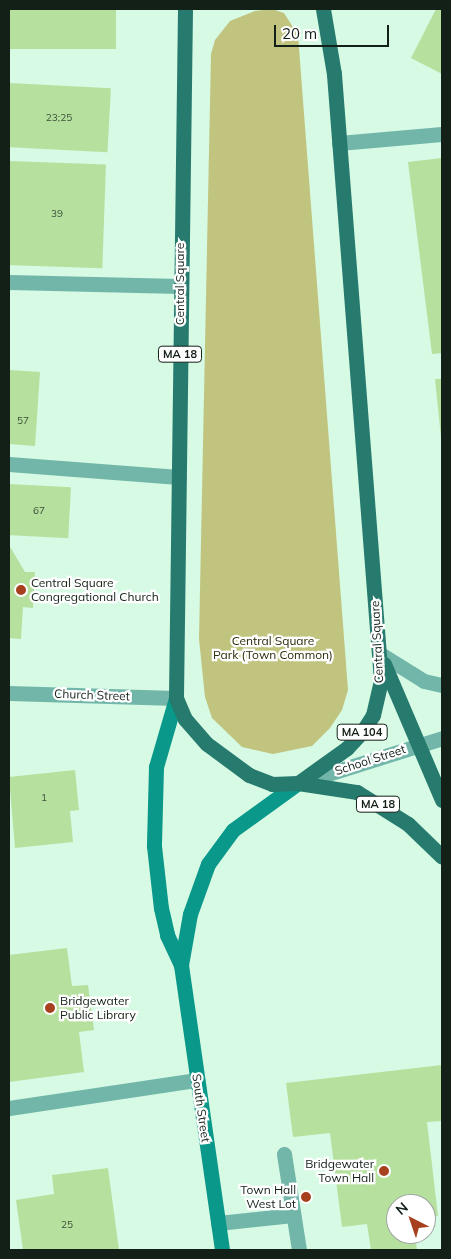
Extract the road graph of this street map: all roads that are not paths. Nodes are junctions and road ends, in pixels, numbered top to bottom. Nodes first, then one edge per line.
1 (185, 9) edge
2 (196, 9) edge
3 (313, 9) edge
4 (336, 9) edge
5 (324, 16) edge
6 (184, 40) junction
7 (442, 134) edge
8 (339, 143) junction
9 (9, 282) edge
10 (180, 286) junction
11 (9, 464) edge
12 (179, 477) junction
13 (380, 653) junction
14 (442, 685) edge
15 (9, 693) edge
16 (176, 698) junction
17 (442, 738) edge
18 (416, 745) junction
19 (298, 783) junction
20 (442, 800) edge
21 (442, 857) edge
22 (181, 965) junction
23 (197, 1080) junction
24 (9, 1108) edge
25 (284, 1154) dead end
26 (293, 1215) junction
27 (218, 1223) junction
28 (222, 1250) edge
29 (299, 1250) edge

1 - 6 main road, Central Square / MA 18
2 - 6 main road
3 - 5 main road
4 - 5 main road
5 - 8 main road, Central Square
6 - 10 main road, Central Square / MA 18
7 - 8 street
8 - 13 main road, Central Square
9 - 10 street
10 - 12 main road, Central Square / MA 18
11 - 12 street
12 - 16 main road, Central Square / MA 18
13 - 14 street
13 - 18 main road
13 - 19 main road, Central Square / MA 104
15 - 16 street, Church Street
16 - 19 main road, Central Square / MA 18
16 - 22 main road, South Street / MA 104
17 - 18 street, School Street
18 - 19 street, School Street
18 - 20 main road
19 - 21 main road, MA 18
19 - 22 main road, South Street / MA 104
22 - 23 main road, South Street / MA 104
23 - 24 street
23 - 27 main road, South Street / MA 104
25 - 26 street
26 - 27 street
26 - 29 street
27 - 28 main road, South Street / MA 104

